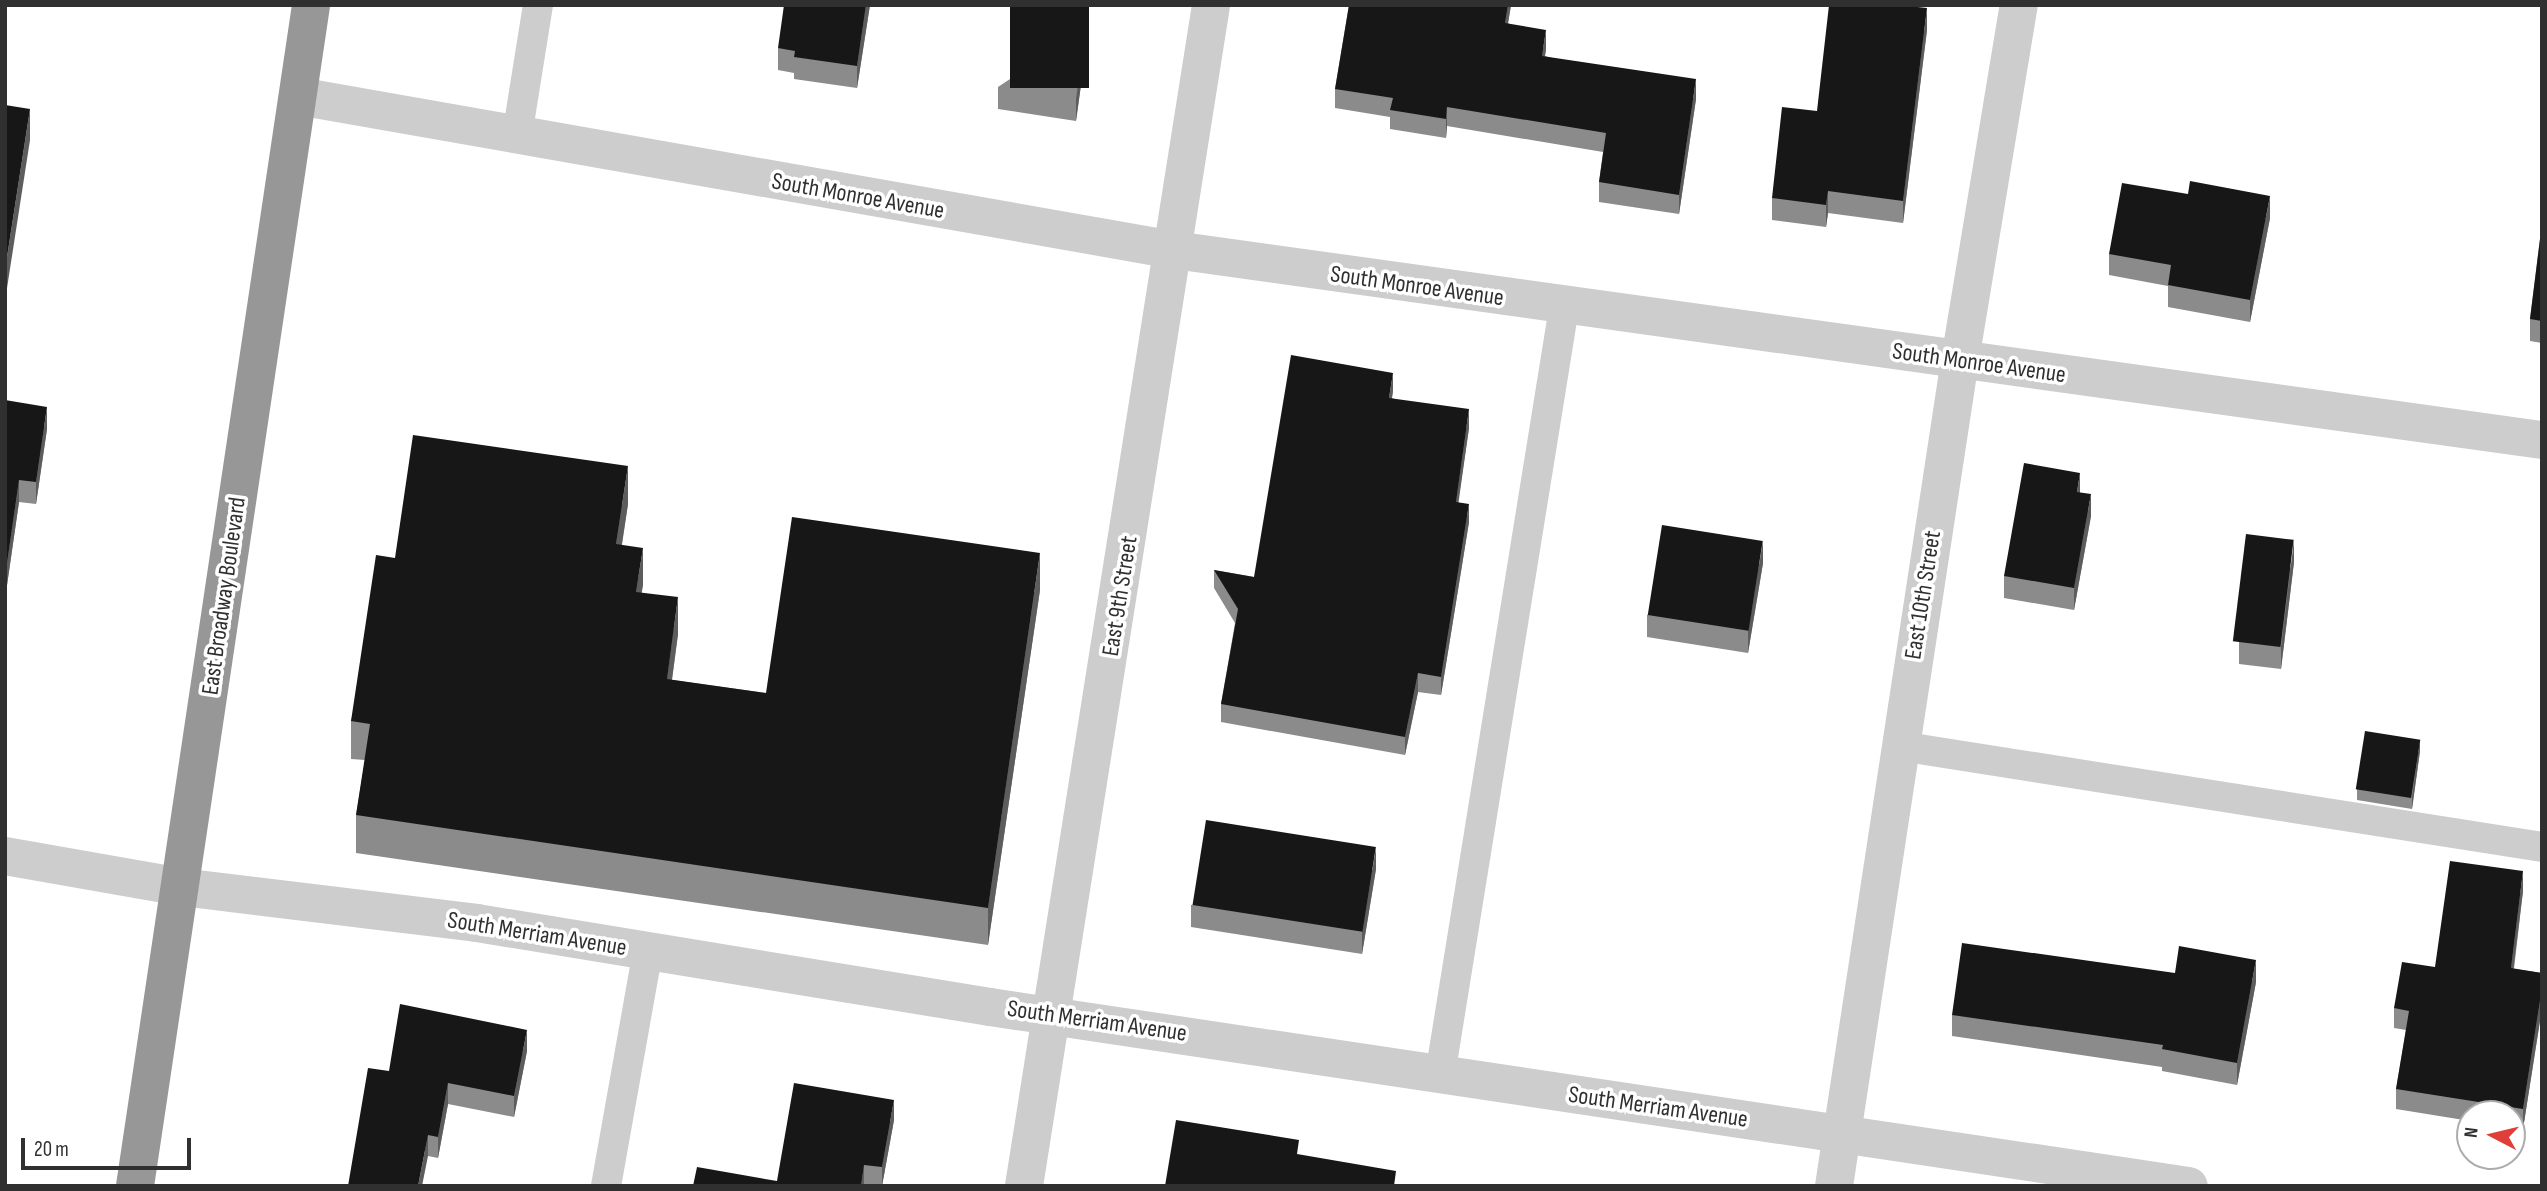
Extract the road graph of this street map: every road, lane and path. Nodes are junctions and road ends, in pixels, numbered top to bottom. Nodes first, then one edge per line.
1 (311, 5) edge
2 (538, 5) edge
3 (1211, 5) edge
4 (2019, 5) edge
5 (299, 96) junction
6 (517, 136) junction
7 (1174, 250) junction
8 (1564, 308) junction
9 (1959, 360) junction
10 (2542, 440) edge
11 (1900, 746) junction
12 (2542, 846) edge
13 (5, 856) edge
14 (181, 887) junction
15 (648, 950) junction
16 (1053, 1015) junction
17 (1440, 1075) junction
18 (1843, 1134) junction
19 (135, 1186) edge
20 (606, 1186) edge
21 (1024, 1186) edge
22 (1834, 1186) edge
23 (2189, 1186) edge

1 - 5 highway, East Broadway Boulevard
2 - 6 lane
3 - 7 street, East 9th Street
4 - 9 street, East 10th Street
5 - 6 street, South Monroe Avenue
5 - 14 highway, East Broadway Boulevard
6 - 7 street, South Monroe Avenue
7 - 8 street, South Monroe Avenue
7 - 16 street, East 9th Street
8 - 9 street, South Monroe Avenue
8 - 17 lane
9 - 10 street, South Monroe Avenue
9 - 11 street, East 10th Street
11 - 12 lane
11 - 18 street, East 10th Street
13 - 14 street, South Merriam Avenue
14 - 15 street, South Merriam Avenue
14 - 19 highway, East Broadway Boulevard
15 - 16 street, South Merriam Avenue
15 - 20 lane
16 - 17 street, South Merriam Avenue
16 - 21 street, East 9th Street
17 - 18 street, South Merriam Avenue
18 - 22 street, East 10th Street
18 - 23 street, South Merriam Avenue

